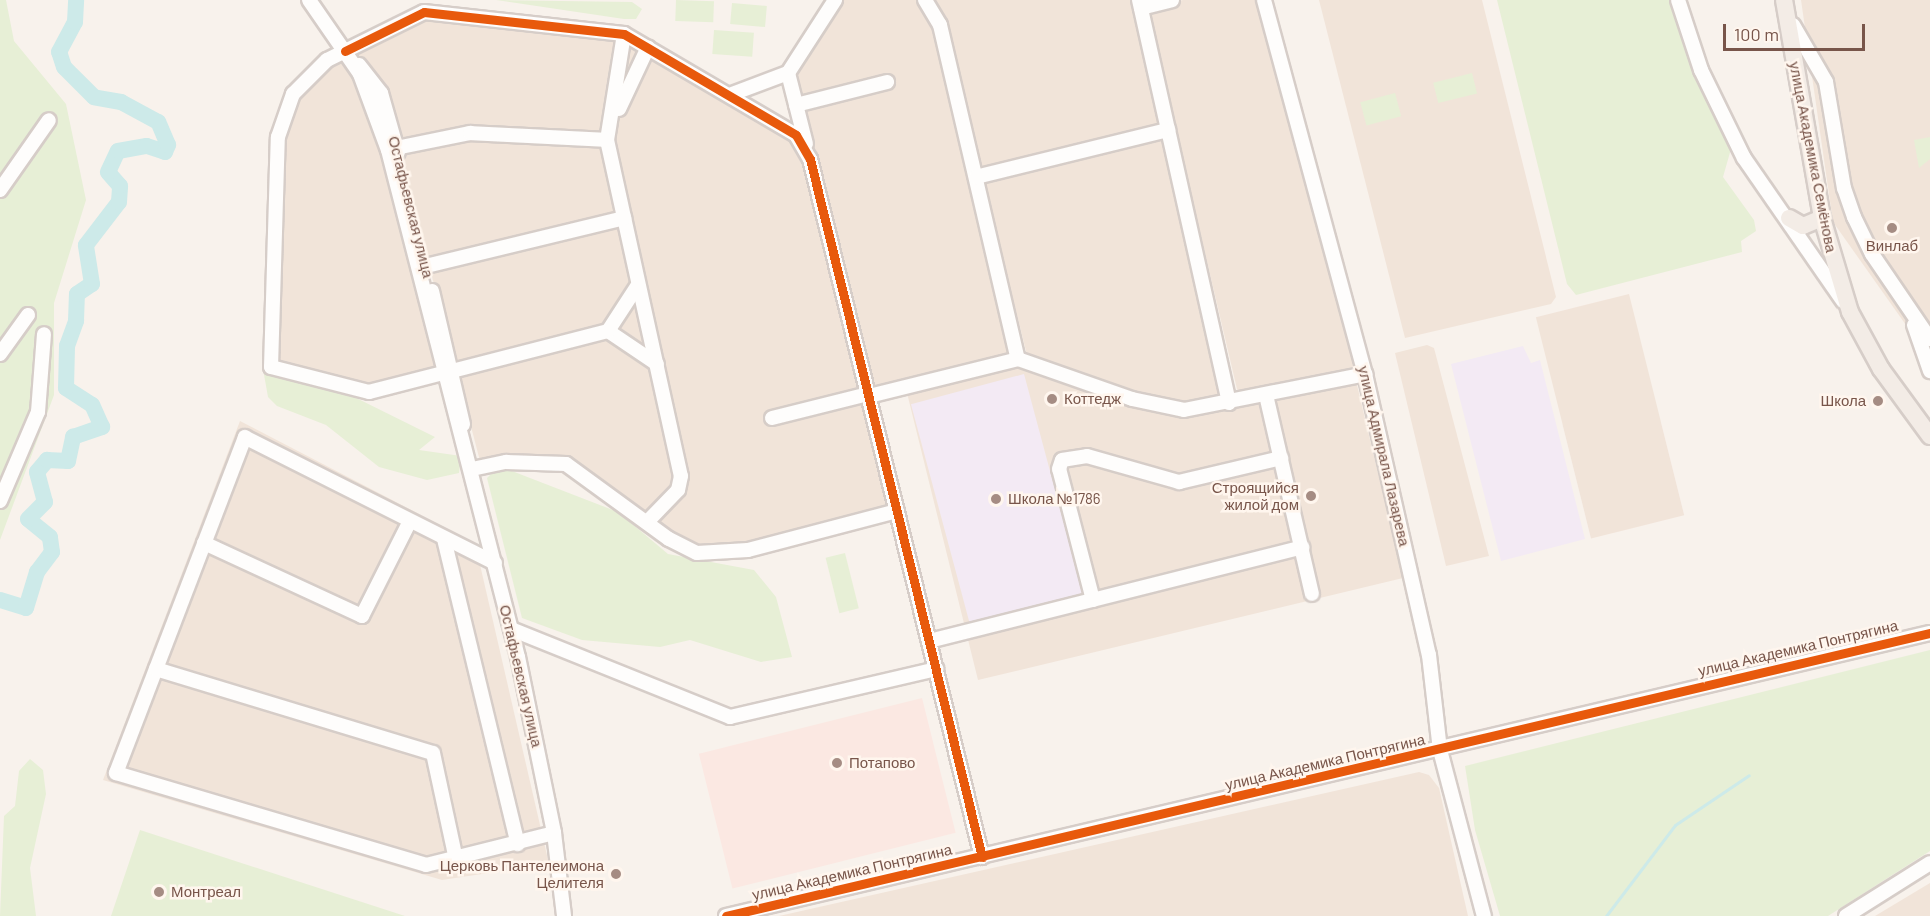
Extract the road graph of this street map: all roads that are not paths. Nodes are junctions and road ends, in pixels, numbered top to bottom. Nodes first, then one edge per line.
1 (309, 0) edge
2 (835, 0) edge
3 (925, 0) edge
4 (1172, 0) edge
5 (1264, 0) edge
6 (1678, 0) edge
7 (1784, 0) edge
8 (1140, 4) edge
9 (624, 34) junction
10 (648, 47) junction
11 (348, 55) junction
12 (788, 73) junction
13 (887, 82) dead end
14 (732, 94) junction
15 (796, 105) junction
16 (49, 120) dead end
17 (612, 121) junction
18 (1168, 130) junction
19 (607, 140) junction
20 (396, 148) junction
21 (810, 159) junction
22 (976, 177) junction
23 (0, 190) edge
24 (624, 218) junction
25 (1789, 218) junction
26 (1822, 218) junction
27 (426, 266) junction
28 (638, 285) junction
29 (1909, 308) junction
30 (1850, 312) junction
31 (28, 315) dead end
32 (608, 331) junction
33 (44, 334) dead end
34 (1930, 339) edge
35 (0, 354) edge
36 (1018, 359) junction
37 (657, 364) junction
38 (1930, 371) edge
39 (447, 372) junction
40 (1365, 374) junction
41 (869, 395) junction
42 (1266, 395) junction
43 (1229, 403) junction
44 (771, 418) dead end
45 (1930, 436) edge
46 (1281, 458) junction
47 (472, 469) junction
48 (0, 501) edge
49 (897, 511) junction
50 (410, 521) junction
51 (648, 522) junction
52 (444, 538) junction
53 (204, 543) junction
54 (1302, 547) junction
55 (495, 564) junction
56 (1312, 594) dead end
57 (1093, 600) junction
58 (511, 629) junction
59 (1930, 633) edge
60 (929, 641) junction
61 (156, 669) junction
62 (936, 669) junction
63 (1440, 750) junction
64 (554, 833) junction
65 (518, 844) junction
66 (982, 857) junction
67 (456, 859) junction
68 (1930, 863) edge
69 (564, 916) edge
70 (726, 916) edge
71 (1484, 916) edge
72 (1846, 916) edge

1 - 11 street, Остафьевская улица
2 - 12 street
3 - 22 street
4 - 8 street
5 - 40 street, улица Адмирала Лазарева
6 - 25 street, улица Академика Семёнова
7 - 26 main road, улица Академика Семёнова
7 - 29 street
8 - 18 street
9 - 10 street
9 - 11 street
9 - 17 street
10 - 14 street
10 - 17 street
11 - 20 street, Остафьевская улица
11 - 39 street, Остафьевская улица
11 - 39 street
12 - 14 street
12 - 15 street
13 - 15 street
14 - 21 street
15 - 21 street
16 - 23 street
17 - 19 street
18 - 22 street
18 - 43 street
19 - 20 street
19 - 24 street
20 - 27 street, Остафьевская улица
21 - 41 street
22 - 36 street
24 - 27 street
24 - 28 street
25 - 26 main road
25 - 30 street, улица Академика Семёнова
26 - 30 main road, улица Академика Семёнова
27 - 39 street, Остафьевская улица
28 - 32 street
28 - 37 street
29 - 34 street
29 - 38 street
30 - 45 main road, улица Академика Семёнова
31 - 35 street
32 - 37 street
32 - 39 street
33 - 48 street
36 - 41 street
36 - 43 street
37 - 51 street
39 - 47 street, Остафьевская улица
40 - 42 street
40 - 63 street, улица Адмирала Лазарева
41 - 44 street
41 - 49 street
42 - 43 street
42 - 46 street
46 - 54 street
46 - 57 street
47 - 51 street
47 - 55 street, Остафьевская улица
49 - 51 street
49 - 60 street
50 - 52 street
50 - 53 street
50 - 53 street
52 - 55 street
52 - 65 street
53 - 61 street
54 - 56 street
54 - 57 street
55 - 58 street, Остафьевская улица
57 - 60 street
58 - 62 street
58 - 64 street, Остафьевская улица
59 - 63 street, улица Академика Понтрягина
60 - 62 street
61 - 67 street
61 - 67 street
62 - 66 street
63 - 66 street, улица Академика Понтрягина
63 - 71 street, улица Адмирала Лазарева
64 - 65 street
64 - 69 street, Остафьевская улица
65 - 67 street
66 - 70 street, улица Академика Понтрягина
68 - 72 street

